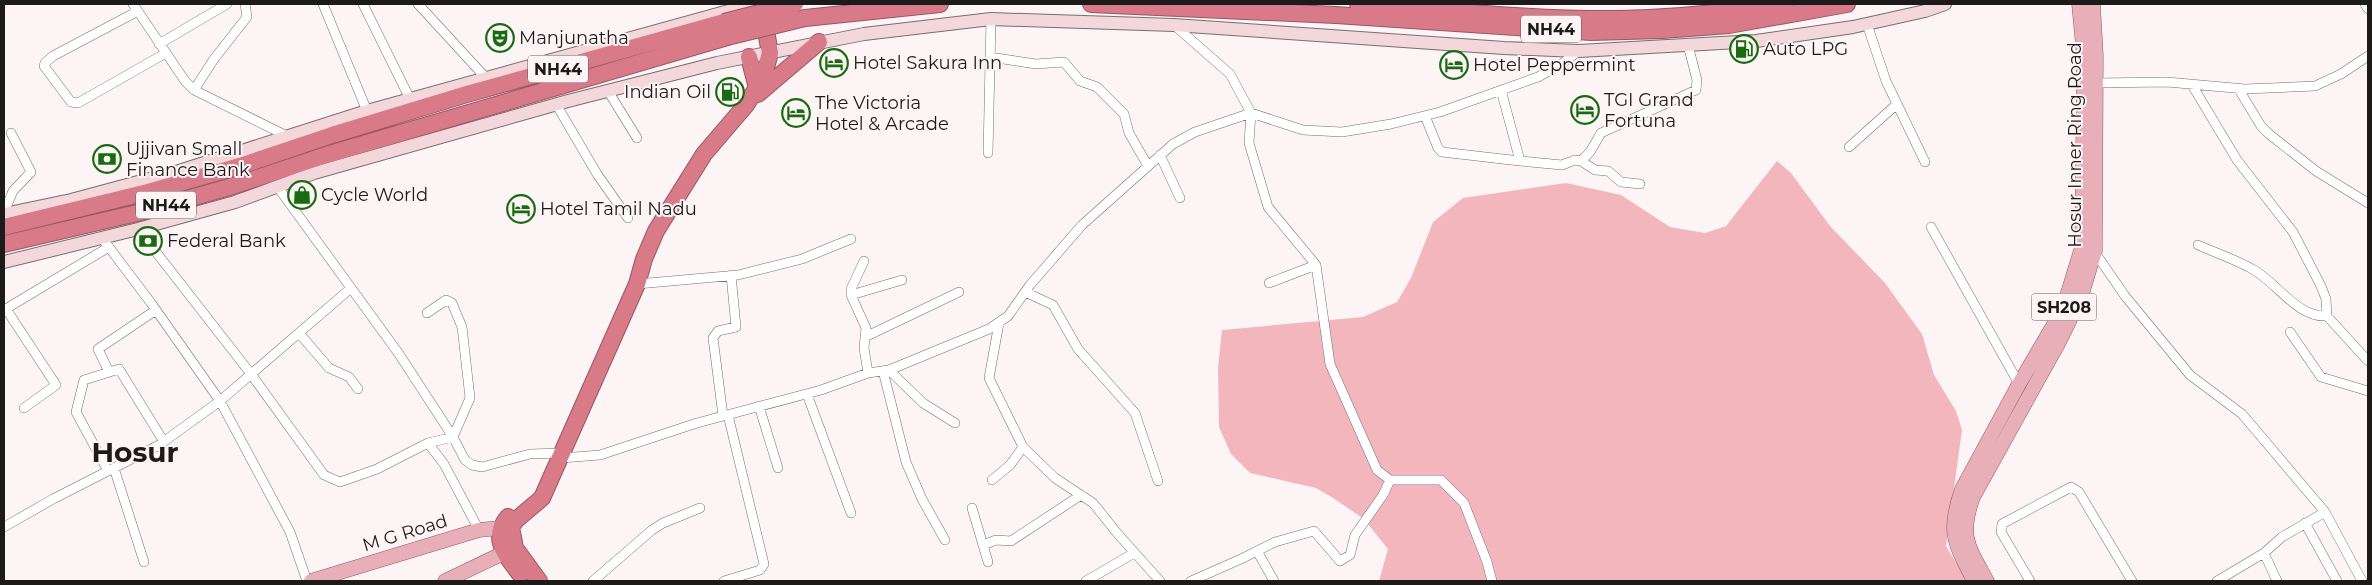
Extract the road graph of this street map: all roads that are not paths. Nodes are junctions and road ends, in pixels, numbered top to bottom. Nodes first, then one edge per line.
1 (227, 4) edge
2 (245, 4) edge
3 (323, 4) edge
4 (363, 4) edge
5 (418, 4) edge
6 (754, 4) edge
7 (761, 4) edge
8 (795, 4) edge
9 (940, 4) edge
10 (1091, 4) edge
11 (1358, 4) edge
12 (1785, 4) edge
13 (1847, 4) edge
14 (1945, 4) edge
15 (2079, 4) edge
16 (2093, 4) edge
17 (2365, 4) edge
18 (136, 7) edge
19 (2368, 9) edge
20 (991, 19) junction
21 (1867, 24) junction
22 (1174, 25) junction
23 (726, 29) junction
24 (819, 42) junction
25 (159, 44) junction
26 (1688, 45) junction
27 (1579, 51) junction
28 (166, 53) junction
29 (770, 53) junction
30 (2368, 56) edge
31 (749, 57) junction
32 (990, 58) junction
33 (486, 78) junction
34 (2096, 82) junction
35 (2192, 85) junction
36 (757, 88) junction
37 (2238, 88) junction
38 (194, 90) junction
39 (1501, 90) junction
40 (608, 91) junction
41 (410, 99) junction
42 (556, 104) junction
43 (1898, 104) junction
44 (746, 105) junction
45 (367, 111) junction
46 (1251, 113) junction
47 (1425, 116) junction
48 (332, 131) junction
49 (11, 133) dead end
50 (287, 136) junction
51 (637, 138) dead end
52 (1850, 147) dead end
53 (988, 153) dead end
54 (1160, 155) junction
55 (329, 159) junction
56 (1520, 161) junction
57 (1581, 161) junction
58 (1925, 162) dead end
59 (1148, 166) junction
60 (1640, 184) dead end
61 (277, 186) junction
62 (1180, 198) dead end
63 (2368, 203) edge
64 (4, 213) edge
65 (628, 218) dead end
66 (4, 227) edge
67 (1931, 227) dead end
68 (138, 229) junction
69 (851, 238) dead end
70 (105, 243) junction
71 (4, 244) edge
72 (2198, 245) dead end
73 (2089, 249) junction
74 (4, 262) edge
75 (864, 262) dead end
76 (1316, 265) junction
77 (731, 276) junction
78 (902, 280) dead end
79 (1269, 282) dead end
80 (637, 284) junction
81 (351, 288) junction
82 (959, 292) dead end
83 (1025, 292) junction
84 (851, 295) junction
85 (5, 309) edge
86 (156, 310) junction
87 (427, 313) dead end
88 (2327, 316) junction
89 (998, 323) junction
90 (2290, 332) dead end
91 (299, 333) junction
92 (865, 337) junction
93 (2368, 361) edge
94 (886, 371) junction
95 (109, 372) junction
96 (868, 373) junction
97 (251, 374) junction
98 (2019, 384) junction
99 (358, 389) dead end
100 (2368, 392) edge
101 (807, 394) junction
102 (220, 401) junction
103 (759, 406) junction
104 (24, 408) dead end
105 (725, 416) junction
106 (955, 423) dead end
107 (453, 437) junction
108 (164, 442) junction
109 (428, 443) junction
110 (1023, 447) junction
111 (562, 456) junction
112 (778, 468) dead end
113 (111, 469) junction
114 (992, 480) dead end
115 (1390, 480) junction
116 (1158, 481) dead end
117 (1081, 495) junction
118 (700, 508) dead end
119 (972, 508) dead end
120 (2325, 512) junction
121 (851, 513) dead end
122 (2305, 523) junction
123 (4, 527) edge
124 (505, 527) junction
125 (479, 530) junction
126 (944, 540) dead end
127 (983, 545) junction
128 (510, 550) junction
129 (1257, 551) junction
130 (2264, 552) junction
131 (1134, 553) junction
132 (144, 562) dead end
133 (988, 562) dead end
134 (307, 581) edge
135 (311, 581) edge
136 (445, 581) edge
137 (526, 581) edge
138 (539, 581) edge
139 (594, 581) edge
140 (724, 581) edge
141 (1086, 581) edge
142 (1160, 581) edge
143 (1191, 581) edge
144 (1274, 581) edge
145 (1492, 581) edge
146 (1974, 581) edge
147 (1988, 581) edge
148 (2030, 581) edge
149 (2132, 581) edge
150 (2217, 581) edge
151 (2277, 581) edge
152 (2337, 581) edge
153 (2362, 581) edge

1 - 25 street
2 - 38 street
3 - 45 street
4 - 41 street
5 - 33 street
6 - 33 street
7 - 29 highway
8 - 23 highway, NH44, bridge
9 - 23 highway, NH44, bridge
10 - 13 highway, NH44
11 - 12 highway, NH44
14 - 21 street
15 - 73 main road, Hosur Inner Ring Road / SH208
16 - 34 main road, Hosur Inner Ring Road / SH208
17 - 19 street
18 - 25 street
18 - 28 street
20 - 22 street
20 - 24 street
20 - 32 street
21 - 26 street
21 - 43 street
22 - 27 street
22 - 46 street
23 - 48 highway, NH44
23 - 55 highway, NH44
24 - 29 street
24 - 44 highway
25 - 28 street
26 - 27 street
26 - 57 street
27 - 39 street
28 - 38 street
29 - 31 street
29 - 36 highway
30 - 37 street
31 - 36 highway
31 - 40 street
32 - 53 street
32 - 59 street
33 - 41 street
34 - 35 street
34 - 73 main road, Hosur Inner Ring Road / SH208
35 - 37 street
35 - 88 street
36 - 44 highway
37 - 63 street
38 - 50 street
39 - 47 street
39 - 56 street
40 - 42 street
40 - 51 street
41 - 45 street
42 - 55 street
42 - 65 street
43 - 52 street
43 - 58 street
44 - 80 highway
45 - 48 street
46 - 47 street
46 - 54 street
46 - 76 street
47 - 56 street
48 - 50 street
48 - 66 highway, NH44
49 - 64 street
50 - 64 street
54 - 59 street
54 - 62 street
55 - 61 street
55 - 71 highway, NH44
56 - 57 street
57 - 60 street
59 - 83 street
61 - 68 street
61 - 81 street
67 - 98 street
68 - 70 street
68 - 97 street
69 - 77 street
70 - 74 street
70 - 85 street
70 - 86 street
72 - 88 street
73 - 98 main road, Hosur Inner Ring Road / SH208
73 - 120 street
73 - 147 main road, Hosur Inner Ring Road / SH208
75 - 84 street
76 - 79 street
76 - 115 street
77 - 80 street
77 - 105 street
78 - 84 street
80 - 111 highway
81 - 91 street
81 - 107 street
82 - 92 street
83 - 89 street
83 - 116 street
84 - 92 street
85 - 104 street
86 - 95 street
86 - 102 street
87 - 107 street
88 - 93 street
89 - 94 street
89 - 110 street
90 - 100 street
91 - 97 street
91 - 99 street
92 - 96 street
94 - 96 street
94 - 106 street
94 - 126 street
95 - 108 street
95 - 113 street
96 - 101 street
97 - 102 street
97 - 109 street
98 - 146 main road, Hosur Inner Ring Road / SH208
101 - 103 street
101 - 121 street
102 - 108 street
102 - 134 street
103 - 105 street
103 - 112 street
105 - 111 street
105 - 140 street
107 - 109 street
107 - 111 street
108 - 113 street
109 - 125 street
110 - 114 street
110 - 117 street
111 - 124 highway
113 - 123 street
113 - 132 street
115 - 129 street
115 - 145 street
117 - 127 street
117 - 131 street
118 - 139 street
119 - 127 street
120 - 122 street
120 - 153 street
122 - 130 street
122 - 152 street
124 - 125 main road, M G Road
124 - 128 highway
125 - 135 main road, M G Road
127 - 133 street
128 - 136 main road
128 - 137 highway
128 - 138 highway
129 - 143 street
129 - 144 street
130 - 150 street
130 - 151 street
131 - 141 street
131 - 142 street
148 - 149 street

